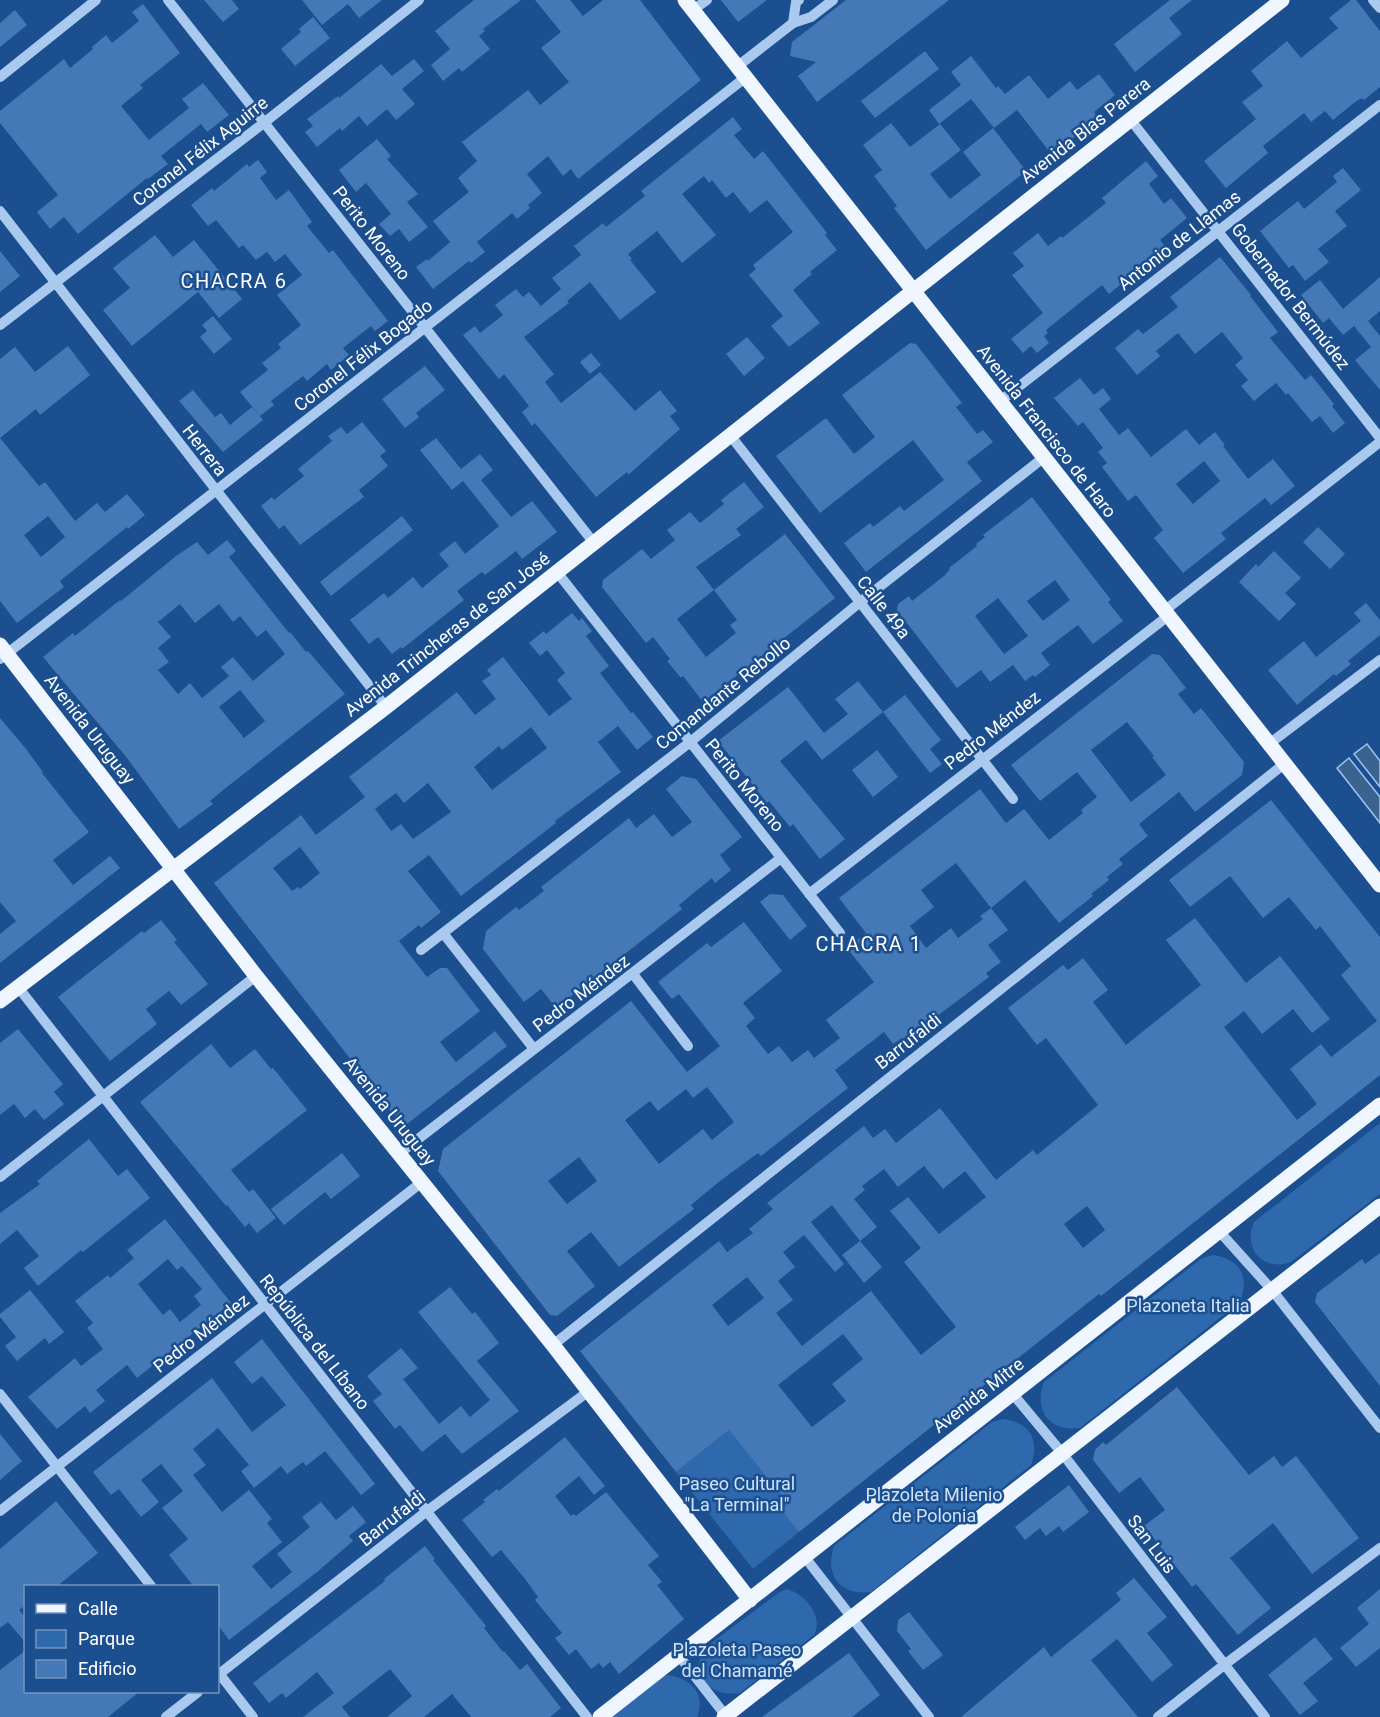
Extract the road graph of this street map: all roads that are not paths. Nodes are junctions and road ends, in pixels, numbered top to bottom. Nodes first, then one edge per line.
1 (96, 0) edge
2 (168, 0) edge
3 (419, 0) edge
4 (707, 0) edge
5 (799, 0) edge
6 (833, 0) edge
7 (1282, 0) edge
8 (1373, 0) edge
9 (689, 5) edge
10 (1380, 8) edge
11 (793, 23) junction
12 (742, 71) junction
13 (0, 77) edge
14 (1380, 105) edge
15 (1130, 119) junction
16 (265, 122) junction
17 (0, 211) edge
18 (1219, 231) junction
19 (56, 283) junction
20 (913, 292) junction
21 (0, 325) edge
22 (425, 328) junction
23 (999, 402) junction
24 (730, 435) junction
25 (1380, 440) edge
26 (1043, 458) junction
27 (216, 490) junction
28 (594, 543) junction
29 (557, 572) junction
30 (860, 603) junction
31 (1166, 614) junction
32 (2, 653) edge
33 (1380, 660) edge
34 (386, 707) junction
35 (689, 742) junction
36 (1269, 744) junction
37 (981, 759) junction
38 (1284, 764) junction
39 (1013, 799) dead end
40 (782, 858) junction
41 (174, 868) junction
42 (1380, 885) edge
43 (809, 894) junction
44 (443, 933) junction
45 (840, 933) dead end
46 (421, 950) dead end
47 (633, 974) junction
48 (256, 976) junction
49 (18, 987) junction
50 (0, 1001) edge
51 (688, 1046) dead end
52 (534, 1049) junction
53 (103, 1097) junction
54 (1380, 1105) edge
55 (399, 1153) junction
56 (0, 1177) edge
57 (422, 1182) junction
58 (1380, 1206) edge
59 (1219, 1231) junction
60 (1272, 1290) junction
61 (265, 1304) junction
62 (553, 1345) junction
63 (589, 1392) junction
64 (1012, 1393) junction
65 (0, 1394) edge
66 (1380, 1428) edge
67 (1062, 1453) junction
68 (56, 1466) junction
69 (0, 1511) edge
70 (427, 1511) junction
71 (1380, 1548) edge
72 (804, 1556) junction
73 (149, 1585) edge
74 (750, 1600) junction
75 (851, 1617) junction
76 (679, 1656) junction
77 (1224, 1665) junction
78 (219, 1673) edge
79 (219, 1675) edge
80 (197, 1693) edge
81 (725, 1716) edge
82 (166, 1717) edge
83 (254, 1717) edge
84 (587, 1717) edge
85 (600, 1717) edge
86 (929, 1717) edge
87 (1158, 1717) edge
88 (1264, 1717) edge

1 - 13 street
2 - 16 street, Perito Moreno
3 - 16 street, Coronel Félix Aguirre
4 - 9 street
5 - 11 street
6 - 11 street, Coronel Félix Bogado
7 - 15 main road, Avenida Blas Parera
8 - 10 street
9 - 12 main road, Avenida Francisco de Haro
11 - 12 street, Coronel Félix Bogado
12 - 20 main road, Avenida Francisco de Haro
12 - 22 street, Coronel Félix Bogado
14 - 18 street, Antonio de Llamas
15 - 18 street, Gobernador Bermúdez
15 - 20 main road, Avenida Blas Parera
16 - 19 street, Coronel Félix Aguirre
16 - 22 street, Perito Moreno
17 - 19 street, Herrera
18 - 23 street, Antonio de Llamas
18 - 25 street, Gobernador Bermúdez
19 - 21 street, Coronel Félix Aguirre
19 - 27 street, Herrera
20 - 23 main road, Avenida Francisco de Haro
20 - 24 main road, Avenida Trincheras de San José
22 - 27 street, Coronel Félix Bogado
22 - 28 street, Perito Moreno
23 - 26 main road, Avenida Francisco de Haro
24 - 28 main road, Avenida Trincheras de San José
24 - 30 street, Calle 49a
25 - 31 street, Pedro Méndez
26 - 30 street, Comandante Rebollo
26 - 31 main road, Avenida Francisco de Haro
27 - 32 street, Coronel Félix Bogado
27 - 34 street, Herrera
28 - 29 main road, Avenida Trincheras de San José
29 - 34 main road, Avenida Trincheras de San José
29 - 35 street, Perito Moreno
30 - 35 street, Comandante Rebollo
30 - 37 street, Calle 49a
31 - 36 main road, Avenida Francisco de Haro
31 - 37 street, Pedro Méndez
32 - 41 main road, Avenida Uruguay
33 - 36 street
34 - 41 main road, Avenida Trincheras de San José
35 - 40 street, Perito Moreno
35 - 44 street, Comandante Rebollo
36 - 38 main road, Avenida Francisco de Haro
37 - 39 street, Calle 49a
37 - 43 street, Pedro Méndez
38 - 42 main road, Avenida Francisco de Haro
38 - 62 street, Barrufaldi
40 - 43 street, Perito Moreno
40 - 47 street, Pedro Méndez
41 - 48 main road, Avenida Uruguay
41 - 49 main road, Avenida Trincheras de San José
43 - 45 street, Perito Moreno
44 - 46 street, Comandante Rebollo
44 - 52 street
47 - 51 street
47 - 52 street, Pedro Méndez
48 - 53 street
48 - 55 main road, Avenida Uruguay
49 - 50 main road, Avenida Trincheras de San José
49 - 53 street, República del Líbano
52 - 55 street, Pedro Méndez
53 - 56 street
53 - 61 street, República del Líbano
54 - 59 main road, Avenida Mitre
55 - 57 main road, Avenida Uruguay
57 - 61 street, Pedro Méndez
57 - 62 main road, Avenida Uruguay
58 - 60 main road
59 - 60 street
59 - 64 main road, Avenida Mitre
60 - 66 street
60 - 67 main road
61 - 68 street, Pedro Méndez
61 - 70 street, República del Líbano
62 - 63 main road, Avenida Uruguay
63 - 70 street, Barrufaldi
63 - 74 main road, Avenida Uruguay
64 - 67 street, San Luis
64 - 72 main road, Avenida Mitre
65 - 68 street
67 - 75 main road
67 - 77 street, San Luis
68 - 69 street, Pedro Méndez
68 - 73 street
70 - 78 street, Barrufaldi
70 - 84 street, República del Líbano
71 - 77 street
72 - 74 main road, Avenida Mitre
72 - 75 street
74 - 76 main road, Avenida Mitre
75 - 81 main road
75 - 86 street
76 - 81 street
76 - 85 main road, Avenida Mitre
77 - 87 street
77 - 88 street, San Luis
79 - 83 street
80 - 82 street

